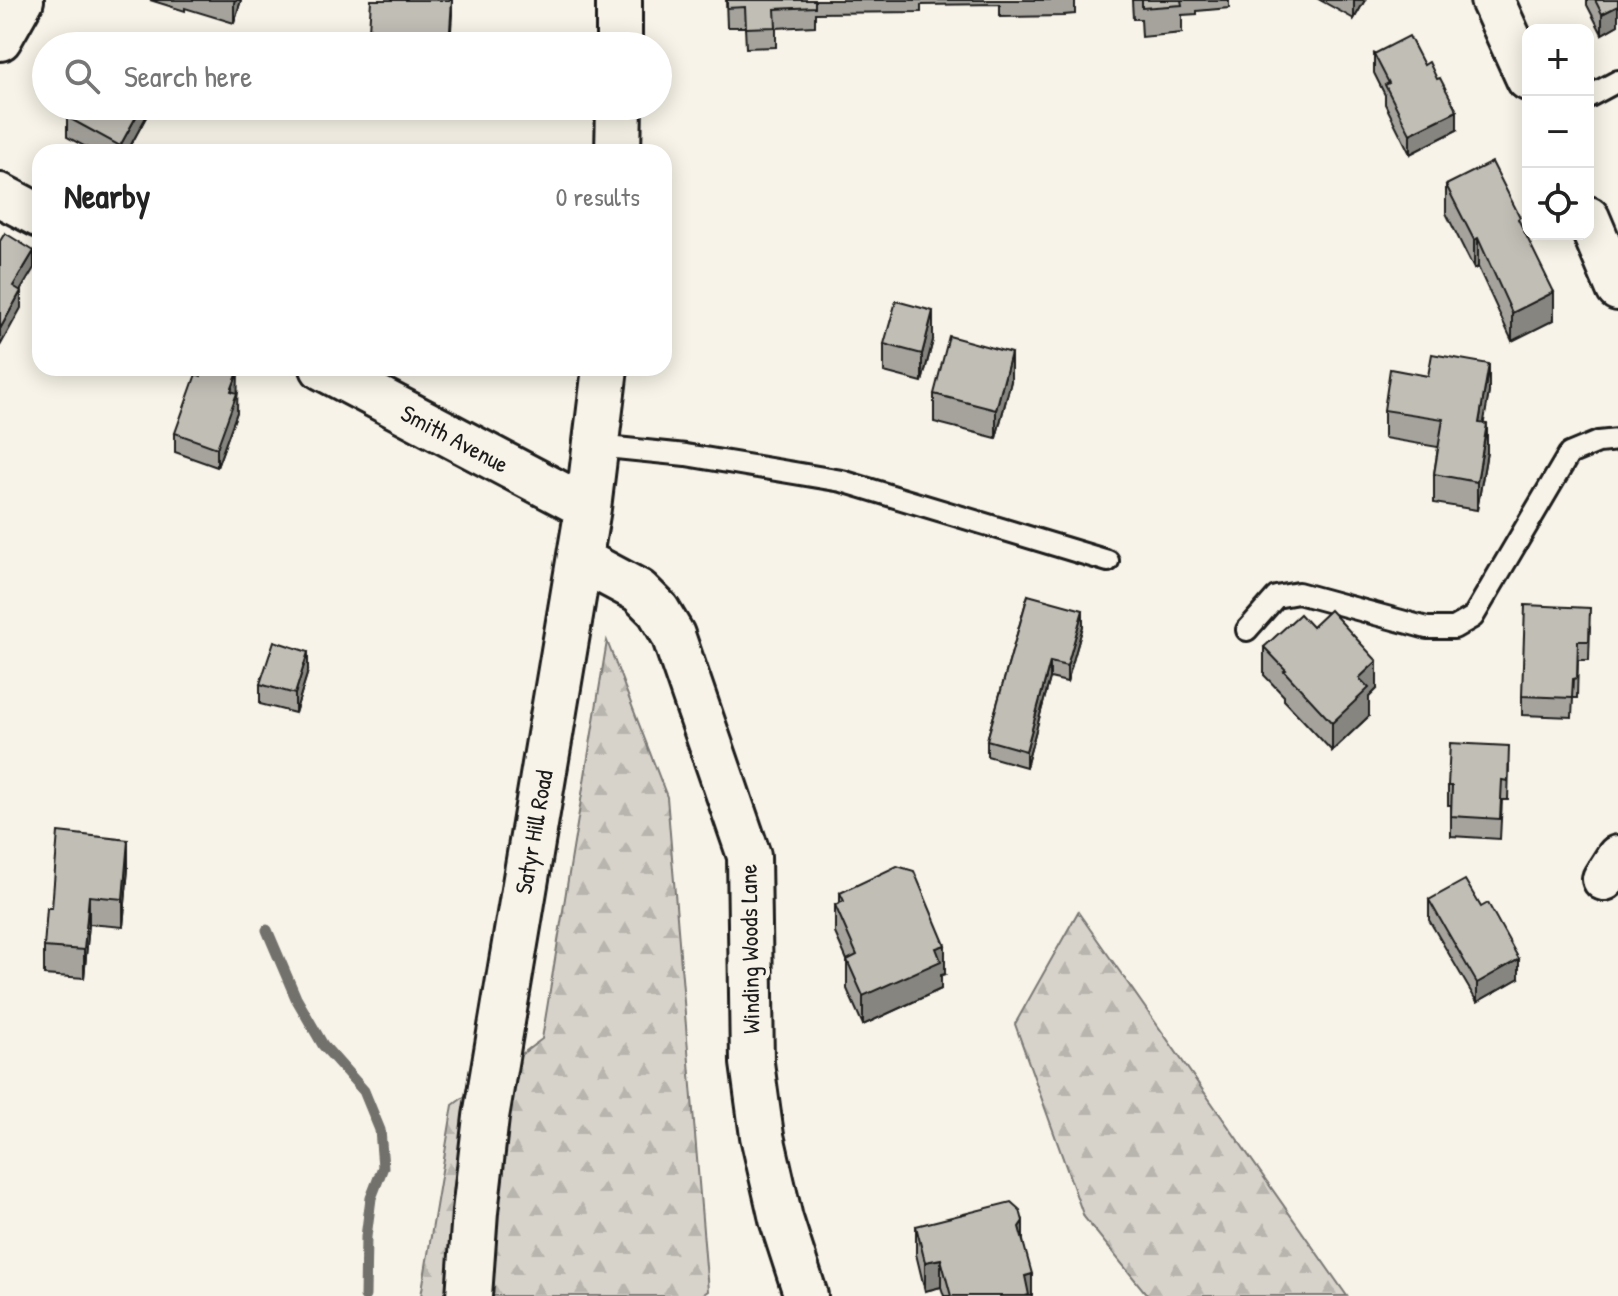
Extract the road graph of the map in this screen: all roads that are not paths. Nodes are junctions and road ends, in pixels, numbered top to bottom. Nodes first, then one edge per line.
1 (22, 0) edge
2 (619, 0) edge
3 (1492, 0) edge
4 (619, 32) edge
5 (0, 39) edge
6 (1522, 66) edge
7 (1618, 81) edge
8 (1590, 96) edge
9 (619, 120) edge
10 (618, 144) edge
11 (0, 195) edge
12 (32, 212) edge
13 (1594, 232) edge
14 (1618, 289) edge
15 (337, 376) edge
16 (604, 376) edge
17 (1618, 440) edge
18 (596, 446) junction
19 (588, 508) junction
20 (579, 559) junction
21 (1108, 561) dead end
22 (1247, 630) dead end
23 (469, 1296) edge
24 (806, 1296) edge

1 - 5 street
2 - 4 street
3 - 6 street
7 - 8 lane
9 - 10 street
11 - 12 street
13 - 14 street
15 - 19 street, Smith Avenue
16 - 18 street, Satyr Hill Road
17 - 22 lane
18 - 19 street, Satyr Hill Road
18 - 21 lane
19 - 20 street, Satyr Hill Road
20 - 23 street, Satyr Hill Road
20 - 24 street, Winding Woods Lane

